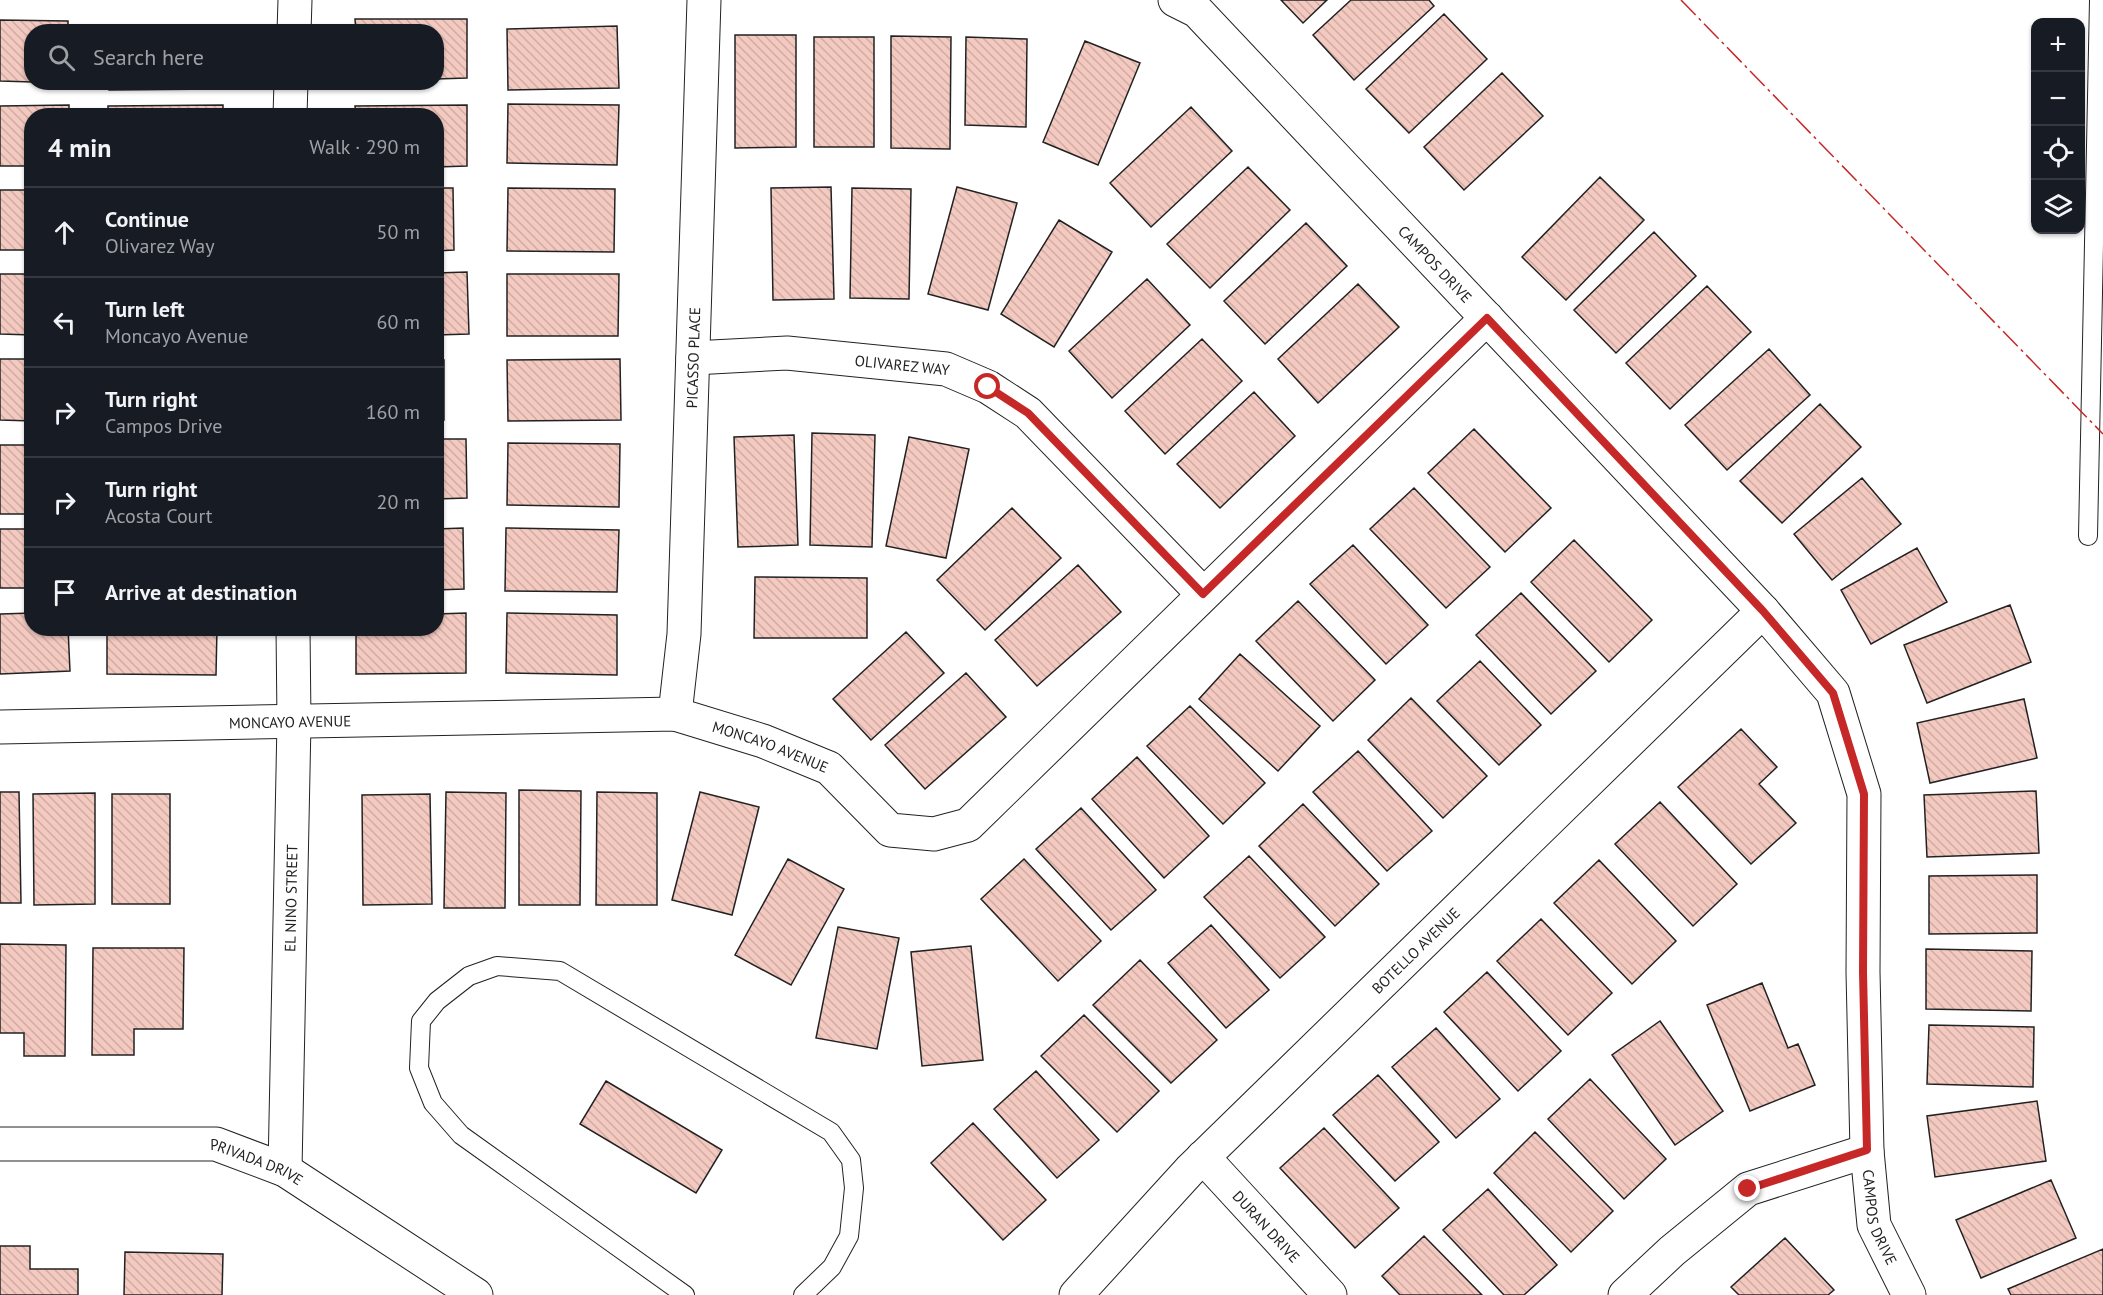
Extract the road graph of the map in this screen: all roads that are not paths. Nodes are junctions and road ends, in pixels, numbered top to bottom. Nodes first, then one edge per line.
1 (295, 0) edge
2 (704, 0) edge
3 (1175, 0) edge
4 (2099, 0) edge
5 (294, 24) edge
6 (291, 90) edge
7 (290, 108) edge
8 (1487, 318) junction
9 (693, 358) junction
10 (2088, 536) dead end
11 (1203, 594) junction
12 (1763, 611) junction
13 (293, 636) edge
14 (675, 714) junction
15 (294, 722) junction
16 (0, 727) edge
17 (0, 1144) edge
18 (1867, 1150) junction
19 (1203, 1157) junction
20 (285, 1170) junction
21 (476, 1295) edge
22 (684, 1295) edge
23 (803, 1295) edge
24 (1076, 1295) edge
25 (1330, 1295) edge
26 (1625, 1295) edge
27 (1909, 1295) edge

1 - 5 street
2 - 9 street, PICASSO PLACE
3 - 8 street, CAMPOS DRIVE
4 - 10 lane
6 - 7 street
8 - 11 street, MONCAYO AVENUE
8 - 12 street, CAMPOS DRIVE
9 - 11 street, OLIVAREZ WAY
9 - 14 street, PICASSO PLACE
11 - 14 street, MONCAYO AVENUE
12 - 18 street, CAMPOS DRIVE
12 - 19 street, BOTELLO AVENUE
13 - 15 street, EL NINO STREET
14 - 15 street, MONCAYO AVENUE
15 - 16 street, MONCAYO AVENUE
15 - 20 street, EL NINO STREET
17 - 20 street, PRIVADA DRIVE
18 - 26 street
18 - 27 street, CAMPOS DRIVE
19 - 24 street, BOTELLO AVENUE
19 - 25 street, DURAN DRIVE
20 - 21 street, PRIVADA DRIVE
22 - 23 lane

